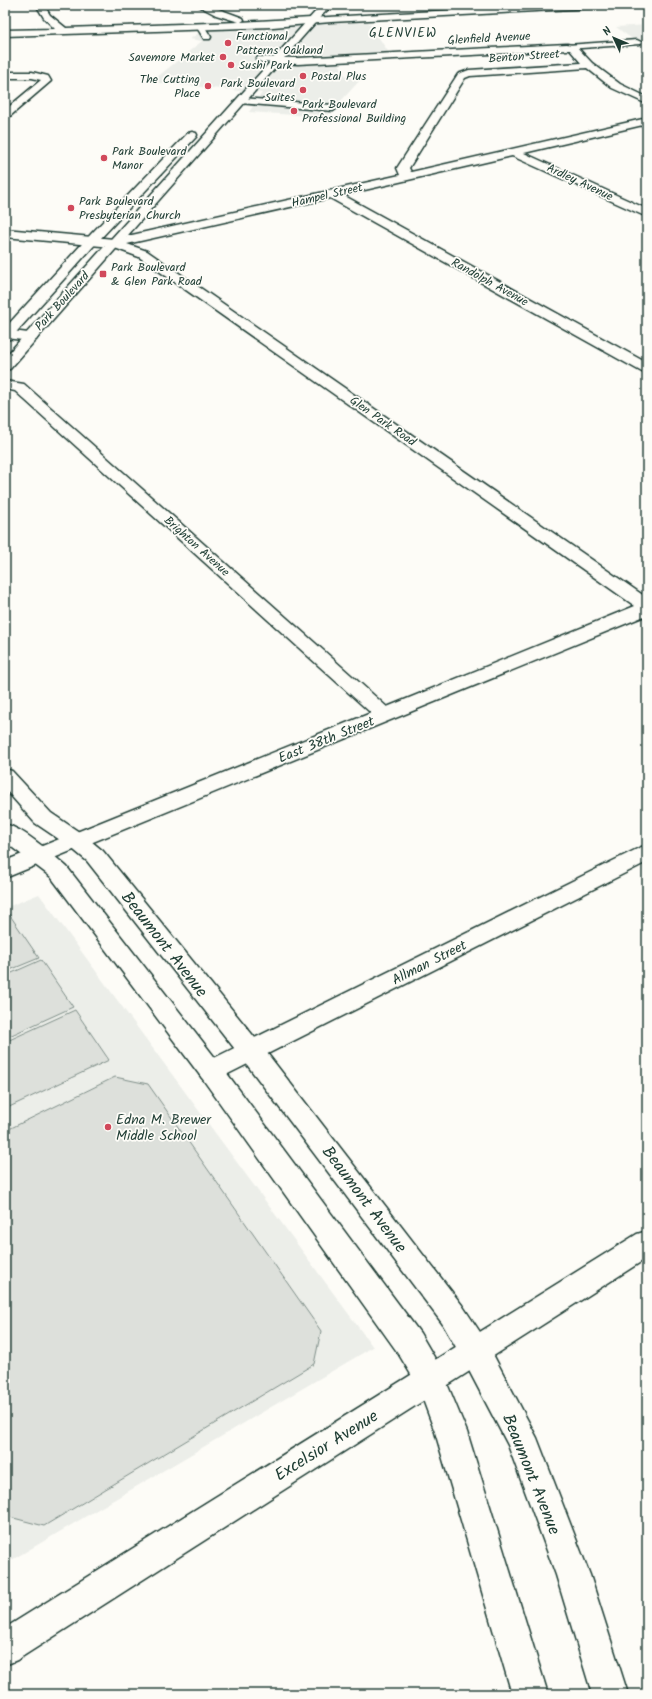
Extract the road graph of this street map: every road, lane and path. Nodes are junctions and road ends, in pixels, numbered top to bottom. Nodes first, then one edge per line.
1 (40, 5) edge
2 (201, 5) edge
3 (328, 5) edge
4 (469, 5) edge
5 (592, 5) edge
6 (305, 11) dead end
7 (455, 12) junction
8 (313, 21) junction
9 (294, 22) junction
10 (255, 23) junction
11 (200, 26) junction
12 (5, 32) edge
13 (65, 32) junction
14 (285, 32) dead end
15 (207, 37) dead end
16 (637, 42) dead end
17 (570, 48) junction
18 (270, 49) dead end
19 (278, 60) junction
20 (589, 65) junction
21 (5, 75) edge
22 (246, 97) junction
23 (11, 98) dead end
24 (24, 98) junction
25 (316, 98) dead end
26 (647, 101) edge
27 (333, 108) dead end
28 (5, 115) edge
29 (647, 121) edge
30 (201, 124) dead end
31 (513, 152) junction
32 (407, 177) junction
33 (332, 194) junction
34 (647, 213) edge
35 (5, 233) edge
36 (92, 242) junction
37 (114, 243) junction
38 (6, 335) edge
39 (31, 337) junction
40 (5, 366) edge
41 (647, 369) edge
42 (5, 385) edge
43 (647, 607) edge
44 (385, 715) junction
45 (5, 776) edge
46 (5, 831) edge
47 (77, 841) junction
48 (647, 853) edge
49 (40, 856) junction
50 (5, 870) edge
51 (250, 1051) junction
52 (211, 1071) junction
53 (647, 1243) edge
54 (475, 1351) junction
55 (430, 1379) junction
56 (5, 1648) edge
57 (530, 1694) edge
58 (610, 1694) edge

1 - 13 street
2 - 10 street
3 - 8 street, Park Boulevard
4 - 7 street
5 - 7 street
6 - 9 street
7 - 8 street
8 - 9 street
8 - 19 street, Park Boulevard
9 - 10 street
9 - 14 street
10 - 11 street
11 - 13 street
11 - 15 lane
12 - 13 street
16 - 17 lane
17 - 19 street, Glenfield Avenue
17 - 20 street
18 - 19 street, Glenfield Avenue
19 - 22 street, Park Boulevard
20 - 26 street
20 - 32 street, Benton Street
21 - 24 street
22 - 25 lane
22 - 27 lane
22 - 37 street, Park Boulevard
23 - 24 street
24 - 28 street
29 - 31 street, Hampel Street
30 - 36 street, Park Boulevard
31 - 32 street, Hampel Street
31 - 34 street, Ardley Avenue
32 - 33 street, Hampel Street
33 - 37 street, Hampel Street
33 - 41 street, Randolph Avenue
35 - 36 street, Hampel Street
36 - 37 street, Hampel Street
36 - 38 street, Park Boulevard
37 - 39 street, Park Boulevard
37 - 43 street, Glen Park Road
38 - 39 street
39 - 40 street, Park Boulevard
42 - 44 street, Brighton Avenue
43 - 44 street, East 38th Street
44 - 47 street, East 38th Street
45 - 47 street, Beaumont Avenue
46 - 49 street
47 - 49 street, East 38th Street
47 - 51 street, Beaumont Avenue
48 - 51 street, Allman Street
49 - 50 street, East 38th Street
49 - 52 street
51 - 52 street, Allman Street
51 - 54 street, Beaumont Avenue
52 - 55 street
53 - 54 street, Excelsior Avenue
54 - 55 street, Excelsior Avenue
54 - 58 street, Beaumont Avenue
55 - 56 street, Excelsior Avenue
55 - 57 street

